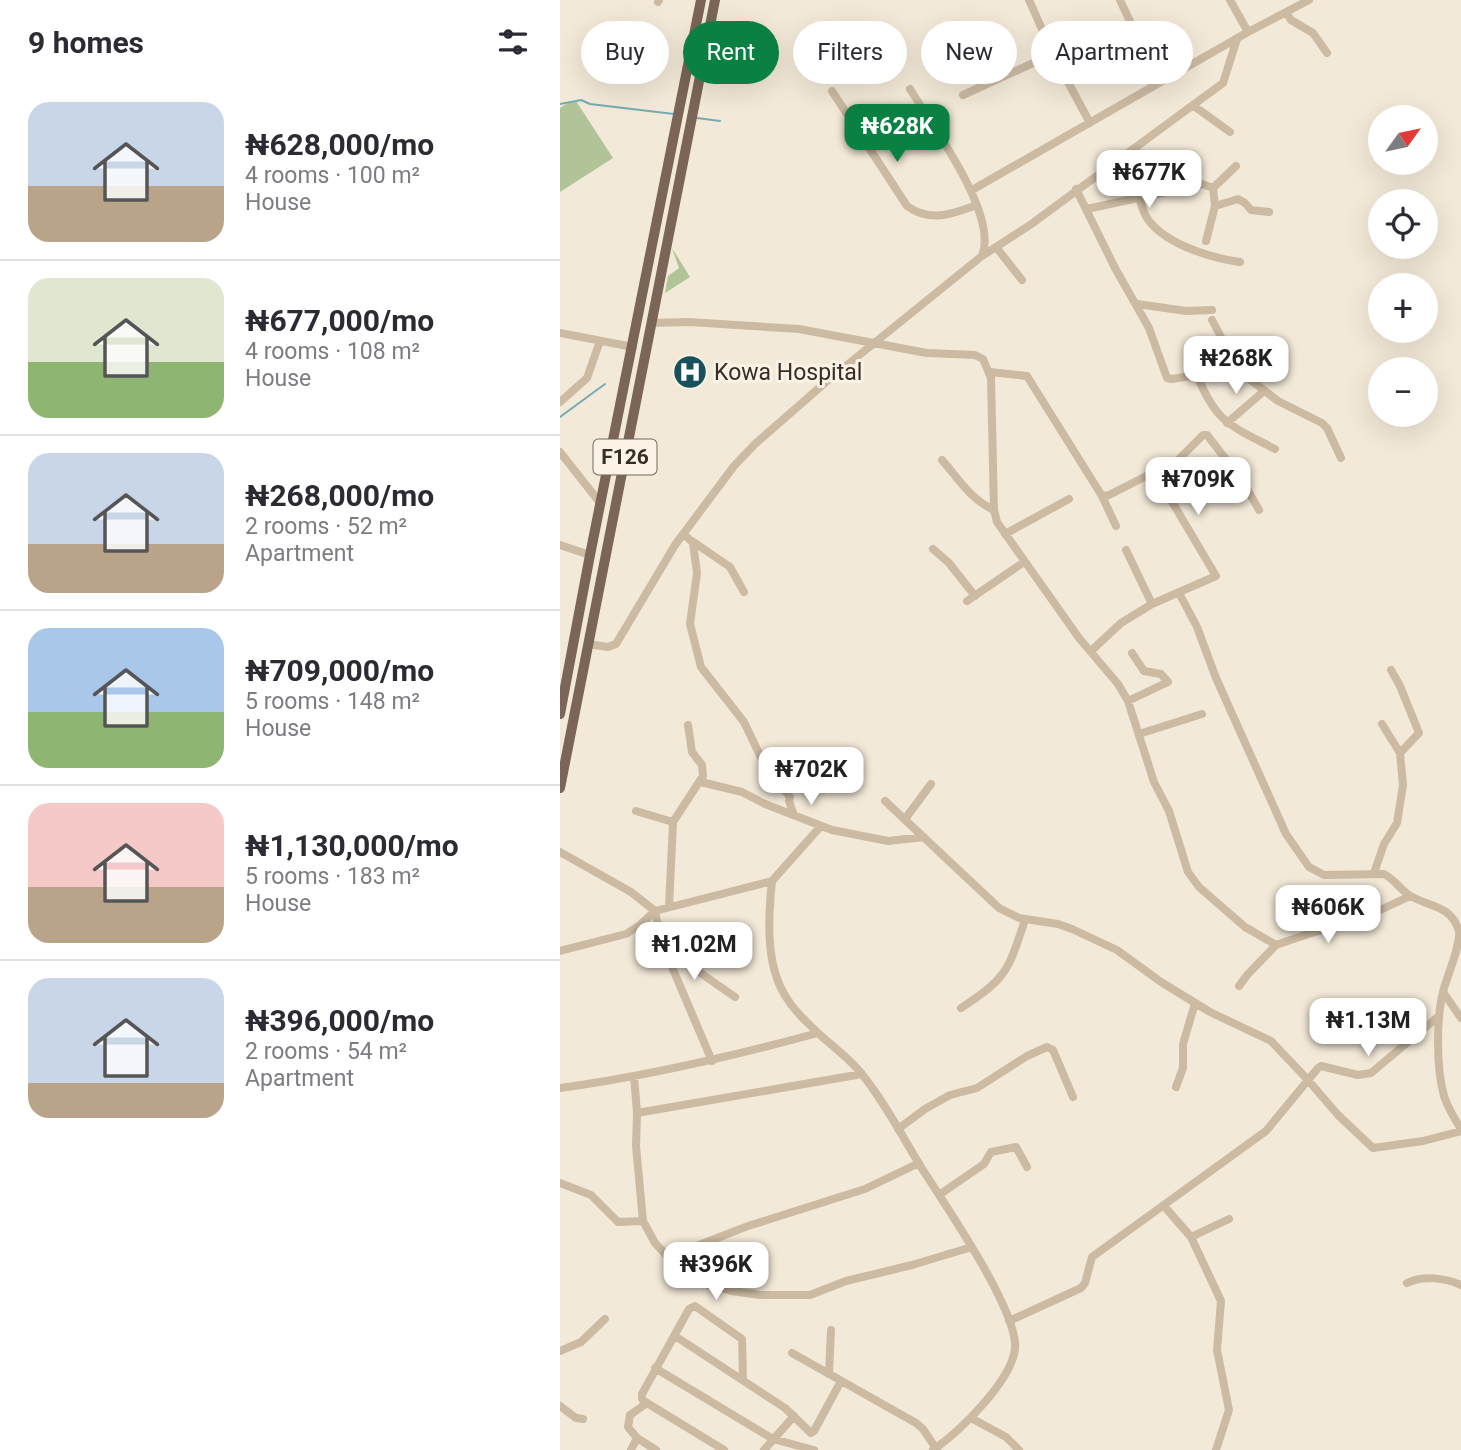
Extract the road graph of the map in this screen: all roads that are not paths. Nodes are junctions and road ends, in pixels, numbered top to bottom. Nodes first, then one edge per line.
1 (701, 0) edge
2 (715, 0) edge
3 (1029, 0) edge
4 (1120, 0) edge
5 (1230, 0) edge
6 (1309, 0) edge
7 (1286, 12) junction
8 (1038, 21) edge
9 (1130, 21) edge
10 (1248, 32) junction
11 (1237, 39) junction
12 (1327, 53) dead end
13 (1031, 64) edge
14 (1193, 64) edge
15 (1069, 84) edge
16 (1157, 84) edge
17 (910, 89) dead end
18 (832, 91) dead end
19 (963, 95) dead end
20 (1194, 106) junction
21 (1090, 123) junction
22 (1230, 132) dead end
23 (1236, 166) dead end
24 (1213, 188) junction
25 (1076, 189) junction
26 (972, 190) junction
27 (1139, 197) junction
28 (977, 205) junction
29 (1215, 205) junction
30 (1087, 209) junction
31 (1269, 212) dead end
32 (1206, 241) dead end
33 (996, 247) junction
34 (982, 256) junction
35 (1240, 262) dead end
36 (1022, 280) dead end
37 (1137, 304) junction
38 (1212, 310) dead end
39 (1212, 320) dead end
40 (651, 323) junction
41 (560, 333) edge
42 (600, 341) junction
43 (874, 344) junction
44 (633, 348) junction
45 (1239, 371) junction
46 (989, 372) junction
47 (1197, 375) junction
48 (1264, 391) junction
49 (561, 399) edge
50 (1227, 423) junction
51 (1275, 449) dead end
52 (560, 452) edge
53 (1341, 458) dead end
54 (942, 460) dead end
55 (1155, 473) junction
56 (1102, 496) junction
57 (1069, 499) dead end
58 (601, 504) junction
59 (994, 510) junction
60 (1259, 510) dead end
61 (598, 522) junction
62 (612, 525) junction
63 (1116, 526) dead end
64 (684, 534) junction
65 (1005, 534) junction
66 (692, 541) junction
67 (560, 545) edge
68 (933, 549) dead end
69 (1126, 550) dead end
70 (590, 555) junction
71 (1024, 562) junction
72 (744, 592) dead end
73 (1179, 593) junction
74 (1152, 604) junction
75 (588, 644) junction
76 (1091, 651) junction
77 (1132, 653) dead end
78 (1391, 670) dead end
79 (564, 671) edge
80 (1128, 701) junction
81 (560, 714) edge
82 (1202, 714) dead end
83 (1382, 724) dead end
84 (688, 725) dead end
85 (1139, 734) junction
86 (1400, 753) junction
87 (701, 782) junction
88 (932, 784) dead end
89 (560, 788) edge
90 (885, 801) dead end
91 (636, 811) dead end
92 (794, 815) junction
93 (905, 819) junction
94 (673, 822) junction
95 (820, 827) junction
96 (924, 837) junction
97 (560, 852) edge
98 (1374, 873) junction
99 (772, 881) junction
100 (1409, 896) junction
101 (669, 907) junction
102 (655, 911) junction
103 (1026, 920) junction
104 (1276, 945) junction
105 (664, 948) junction
106 (560, 951) edge
107 (1239, 986) dead end
108 (1443, 992) junction
109 (735, 997) dead end
110 (1195, 1003) junction
111 (961, 1008) dead end
112 (1439, 1016) junction
113 (1461, 1018) edge
114 (818, 1033) junction
115 (712, 1061) junction
116 (862, 1074) junction
117 (634, 1076) junction
118 (1308, 1080) junction
119 (1176, 1087) dead end
120 (560, 1088) edge
121 (1073, 1097) dead end
122 (637, 1113) junction
123 (898, 1129) junction
124 (1461, 1130) edge
125 (919, 1163) junction
126 (1027, 1167) dead end
127 (560, 1183) edge
128 (939, 1195) junction
129 (1164, 1206) junction
130 (1229, 1219) dead end
131 (643, 1221) junction
132 (1191, 1237) junction
133 (972, 1247) junction
134 (668, 1257) junction
135 (1408, 1283) dead end
136 (1461, 1285) edge
137 (605, 1319) dead end
138 (1009, 1321) junction
139 (831, 1330) dead end
140 (675, 1336) junction
141 (560, 1350) edge
142 (792, 1353) dead end
143 (655, 1368) junction
144 (829, 1374) junction
145 (743, 1380) junction
146 (841, 1381) junction
147 (647, 1403) junction
148 (560, 1406) edge
149 (793, 1416) junction
150 (971, 1418) junction
151 (583, 1419) dead end
152 (637, 1438) junction
153 (774, 1439) junction
154 (801, 1449) edge
155 (935, 1449) edge
156 (631, 1450) edge
157 (656, 1450) edge
158 (724, 1450) edge
159 (764, 1450) edge
160 (814, 1450) edge
161 (1019, 1450) edge
162 (1216, 1450) edge

1 - 44 main road, F126
2 - 40 main road, F126
3 - 8 street
4 - 9 street
5 - 10 street
6 - 7 street
7 - 10 street
7 - 12 street
10 - 11 street
11 - 14 street
11 - 20 street
13 - 19 street
15 - 21 street
16 - 21 street
17 - 26 street
18 - 28 street
20 - 22 street
20 - 25 street
21 - 26 street
23 - 24 street
24 - 27 street
24 - 29 street
25 - 30 street
25 - 33 street
26 - 28 street
27 - 30 street
27 - 35 street
28 - 34 street
29 - 31 street
29 - 32 street
30 - 37 street
33 - 34 street
33 - 36 street
34 - 43 street
37 - 38 street
37 - 47 street
39 - 45 street
40 - 43 street
40 - 62 main road, F126
41 - 42 street
42 - 44 street
42 - 49 street
43 - 46 street
43 - 64 street
44 - 58 main road, F126
45 - 47 street
45 - 48 street
46 - 56 street
46 - 59 street
47 - 50 street
48 - 50 street
48 - 53 street
50 - 51 street
52 - 58 street
54 - 59 street
55 - 56 street
55 - 60 street
55 - 73 street
56 - 63 street
57 - 65 street
58 - 61 main road, F126
59 - 65 street
61 - 62 main road
61 - 70 main road, F126
62 - 75 main road, F126
64 - 66 street
64 - 75 street
65 - 71 street
66 - 72 street
66 - 92 street
67 - 70 street
68 - 71 street
69 - 74 street
70 - 79 main road, F126
71 - 76 street
73 - 74 street
73 - 98 street
74 - 76 street
75 - 89 main road, F126
76 - 80 street
77 - 80 street
78 - 86 street
79 - 81 main road, F126
80 - 85 street
82 - 85 street
83 - 86 street
84 - 87 street
85 - 104 street
86 - 98 street
87 - 92 street
87 - 94 street
88 - 93 street
90 - 93 street
91 - 94 street
92 - 95 street
93 - 96 street
94 - 101 street
95 - 96 street
95 - 99 street
96 - 103 street
97 - 102 street
98 - 100 street
99 - 101 street
99 - 114 street
100 - 104 street
100 - 108 street
101 - 102 street
102 - 105 street
102 - 106 street
103 - 110 street
103 - 111 street
104 - 107 street
105 - 109 street
105 - 115 street
108 - 112 street
108 - 113 street
110 - 118 street
110 - 119 street
112 - 118 street
112 - 124 street
114 - 115 street
114 - 116 street
115 - 117 street
116 - 122 street
116 - 123 street
117 - 120 street
117 - 122 street
118 - 124 street
118 - 129 street
121 - 123 street
122 - 131 street
123 - 125 street
125 - 128 street
125 - 134 street
126 - 128 street
127 - 131 street
128 - 133 street
129 - 132 street
129 - 138 street
130 - 132 street
131 - 134 street
132 - 162 street
133 - 134 street
133 - 138 street
135 - 136 street
137 - 141 street
138 - 150 street
139 - 144 street
140 - 143 street
140 - 145 street
140 - 145 street
142 - 144 street
143 - 147 street
143 - 153 street
144 - 146 street
145 - 149 street
146 - 149 street
146 - 155 street
147 - 152 street
147 - 158 street
148 - 151 street
149 - 153 street
150 - 155 street
150 - 161 street
152 - 156 street
152 - 157 street
153 - 154 street
153 - 159 street
154 - 160 street

